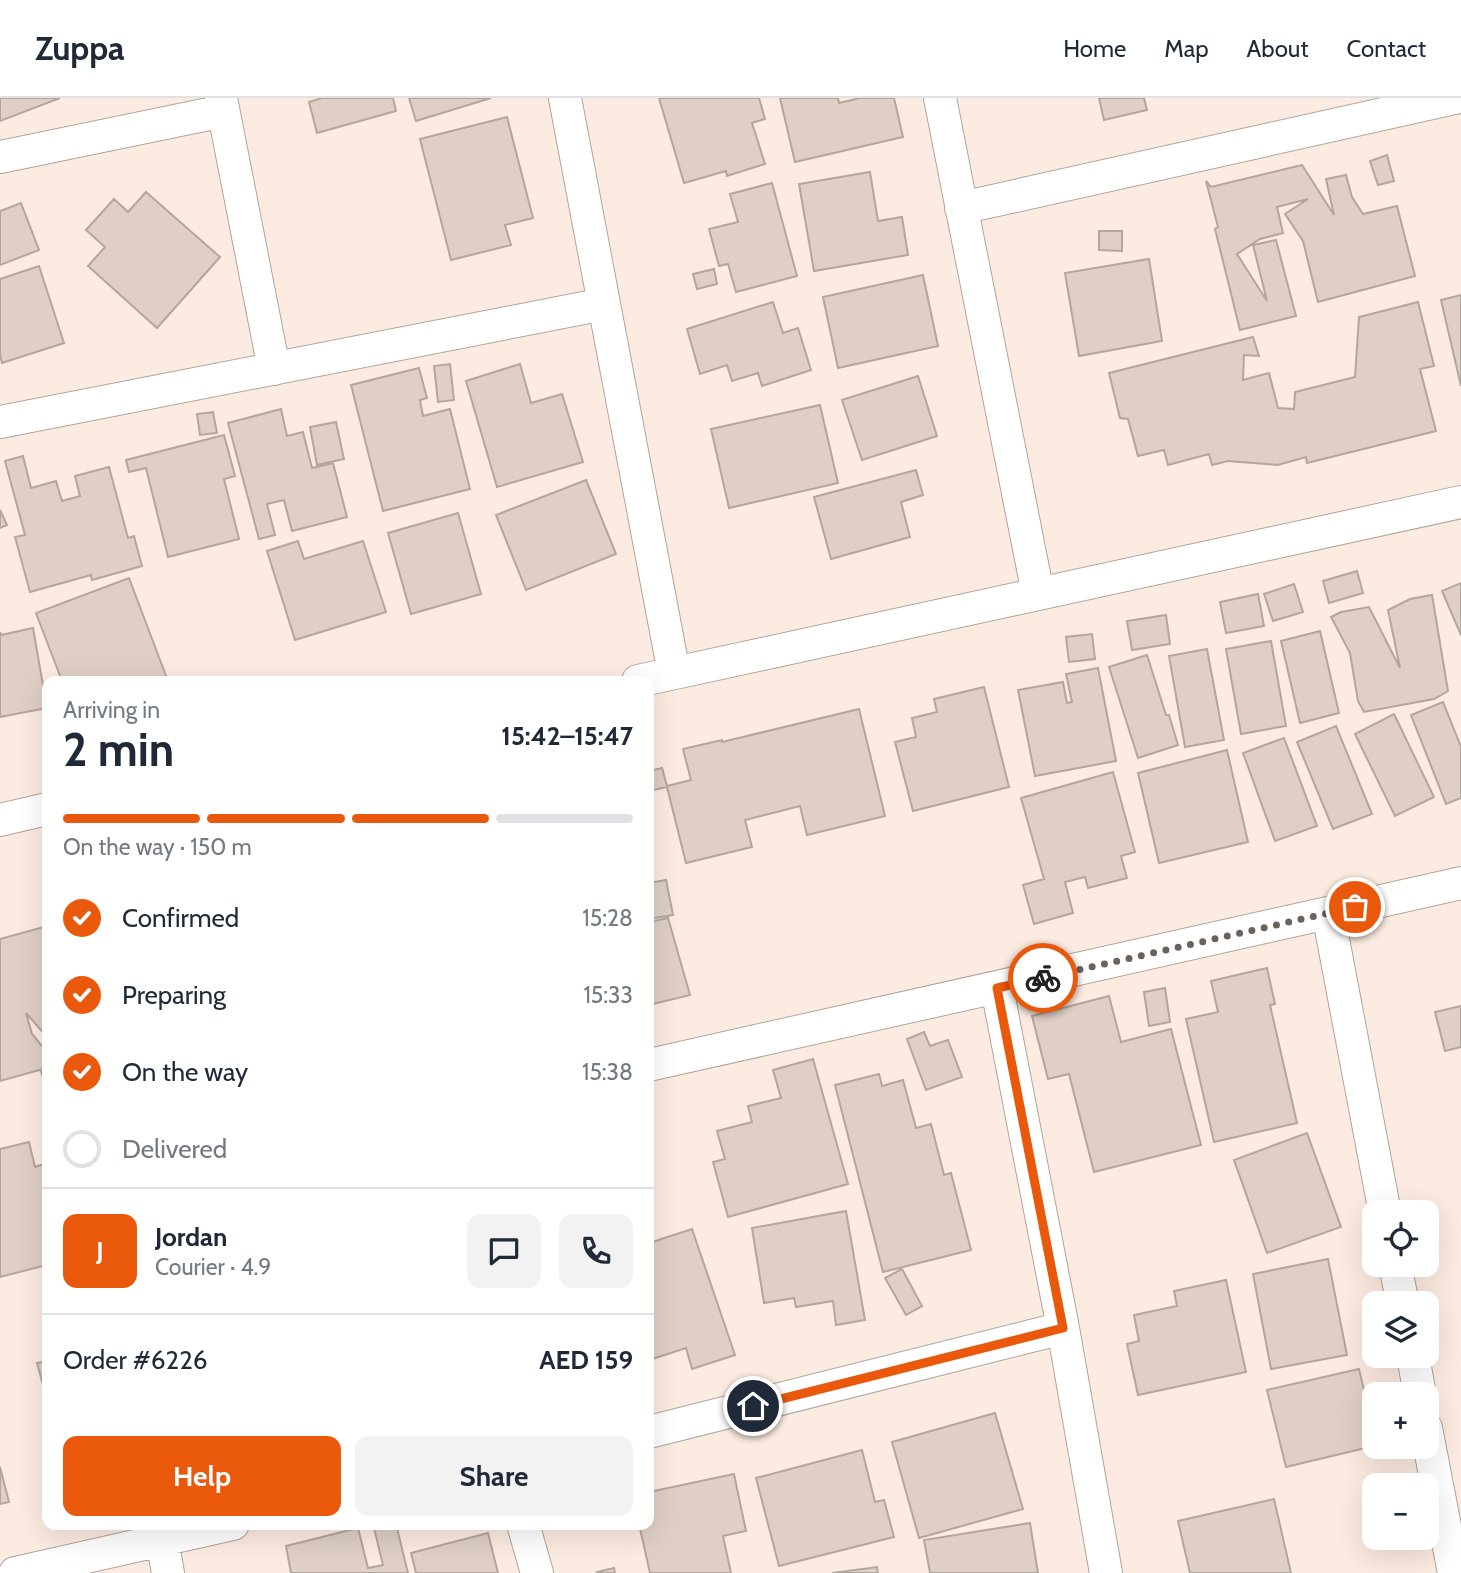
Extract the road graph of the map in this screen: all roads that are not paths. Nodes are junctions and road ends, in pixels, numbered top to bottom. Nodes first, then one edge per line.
1 (565, 98) edge
2 (940, 98) edge
3 (1455, 98) edge
4 (222, 104) edge
5 (0, 157) edge
6 (961, 208) junction
7 (604, 304) junction
8 (274, 369) junction
9 (0, 422) edge
10 (1461, 502) edge
11 (1038, 594) junction
12 (674, 673) junction
13 (654, 677) edge
14 (42, 810) edge
15 (0, 820) edge
16 (1461, 883) edge
17 (1328, 913) junction
18 (997, 988) junction
19 (654, 1064) edge
20 (1383, 1200) edge
21 (1063, 1328) junction
22 (654, 1431) edge
23 (1432, 1459) edge
24 (205, 1530) edge
25 (525, 1530) edge
26 (162, 1539) junction
27 (15, 1573) edge
28 (168, 1573) edge
29 (537, 1573) edge
30 (1106, 1573) edge
31 (1454, 1573) edge

1 - 7 street
2 - 6 street
3 - 6 street
4 - 5 street
4 - 8 street
6 - 11 street
7 - 8 street
7 - 12 street
8 - 9 street
10 - 11 street
11 - 12 street
12 - 13 street
14 - 15 street
16 - 17 street
17 - 18 street
17 - 20 street
18 - 19 street
18 - 21 street
21 - 22 street
21 - 30 street
23 - 31 street
24 - 26 street
25 - 29 street
26 - 27 street
26 - 28 street

